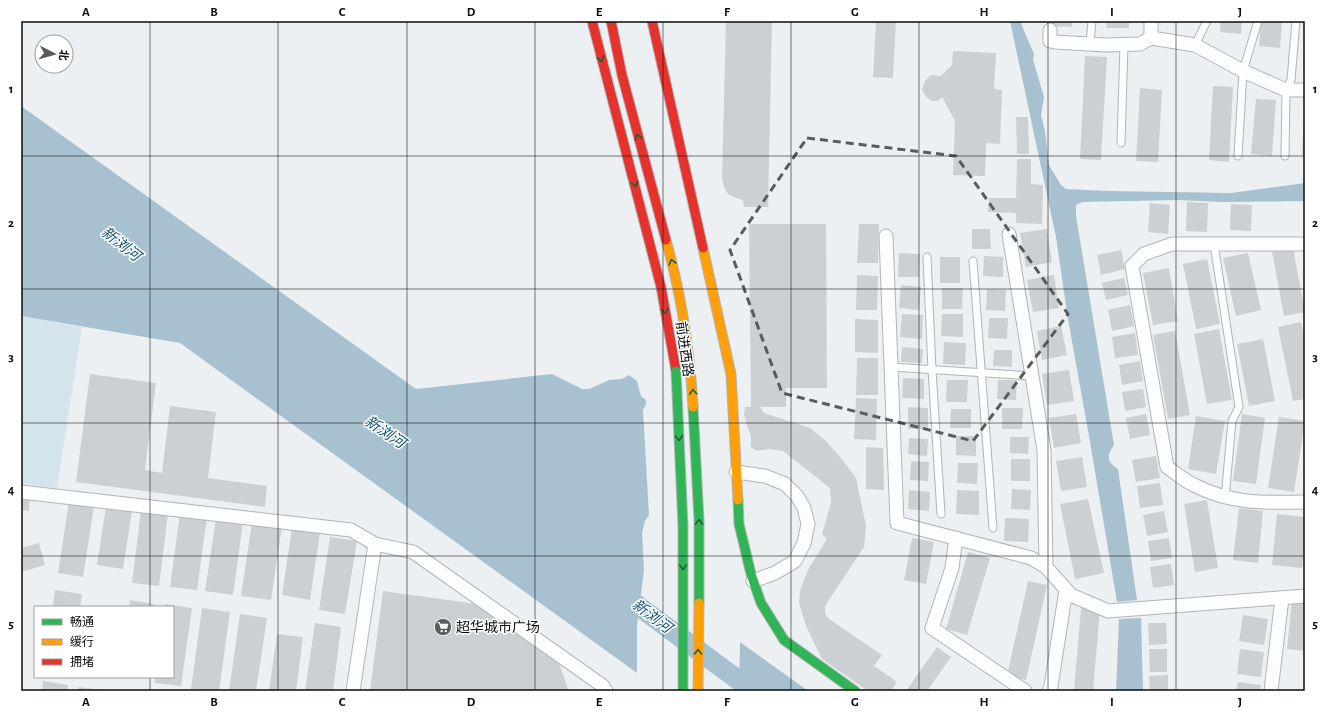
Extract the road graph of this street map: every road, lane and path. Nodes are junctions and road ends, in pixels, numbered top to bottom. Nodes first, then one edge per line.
1 (592, 21) edge
2 (611, 21) edge
3 (652, 21) edge
4 (1092, 21) edge
5 (1151, 21) edge
6 (1208, 21) edge
7 (1258, 21) edge
8 (1296, 21) edge
9 (1050, 30) dead end
10 (1151, 38) junction
11 (1090, 44) junction
12 (1124, 45) junction
13 (1195, 45) junction
14 (1242, 72) junction
15 (1286, 90) junction
16 (1305, 90) edge
17 (1121, 143) dead end
18 (1238, 156) dead end
19 (1285, 156) dead end
20 (1009, 234) dead end
21 (886, 236) dead end
22 (1214, 244) junction
23 (1305, 244) edge
24 (927, 257) dead end
25 (973, 261) dead end
26 (891, 368) junction
27 (932, 370) junction
28 (982, 373) junction
29 (1032, 376) junction
30 (736, 472) junction
31 (21, 492) edge
32 (1225, 498) junction
33 (1305, 502) edge
34 (941, 514) dead end
35 (993, 528) dead end
36 (956, 538) junction
37 (375, 544) junction
38 (1046, 567) junction
39 (753, 580) junction
40 (1066, 590) junction
41 (1305, 596) edge
42 (1282, 598) junction
43 (353, 691) edge
44 (606, 691) edge
45 (683, 691) edge
46 (698, 691) edge
47 (855, 691) edge
48 (1025, 691) edge
49 (1049, 691) edge
50 (1271, 691) edge

1 -> 45 main road, 前进西路, bridge
46 -> 2 main road, 前进西路
3 - 30 main road
4 - 11 lane
5 - 10 street
6 - 13 lane
7 - 14 lane
8 - 15 lane
9 - 11 street
10 - 12 street
10 - 13 street
11 - 12 street
12 - 17 lane
13 - 14 street
14 - 15 street
14 - 18 lane
15 - 16 street
15 - 19 lane
20 - 29 street
21 - 26 street
22 - 23 street
22 - 32 lane
22 - 32 street
24 - 27 lane
25 - 28 lane
26 - 27 lane
26 - 36 street
27 - 28 lane
27 - 34 lane
28 - 29 lane
28 - 35 lane
29 - 38 street
30 - 39 main road
30 - 39 street
31 - 37 street
32 - 33 street
36 - 38 street
36 - 48 street
37 - 43 street
37 - 44 street
38 - 40 street
39 - 47 main road
40 - 42 street
40 - 49 street
41 - 42 street
42 - 50 street

